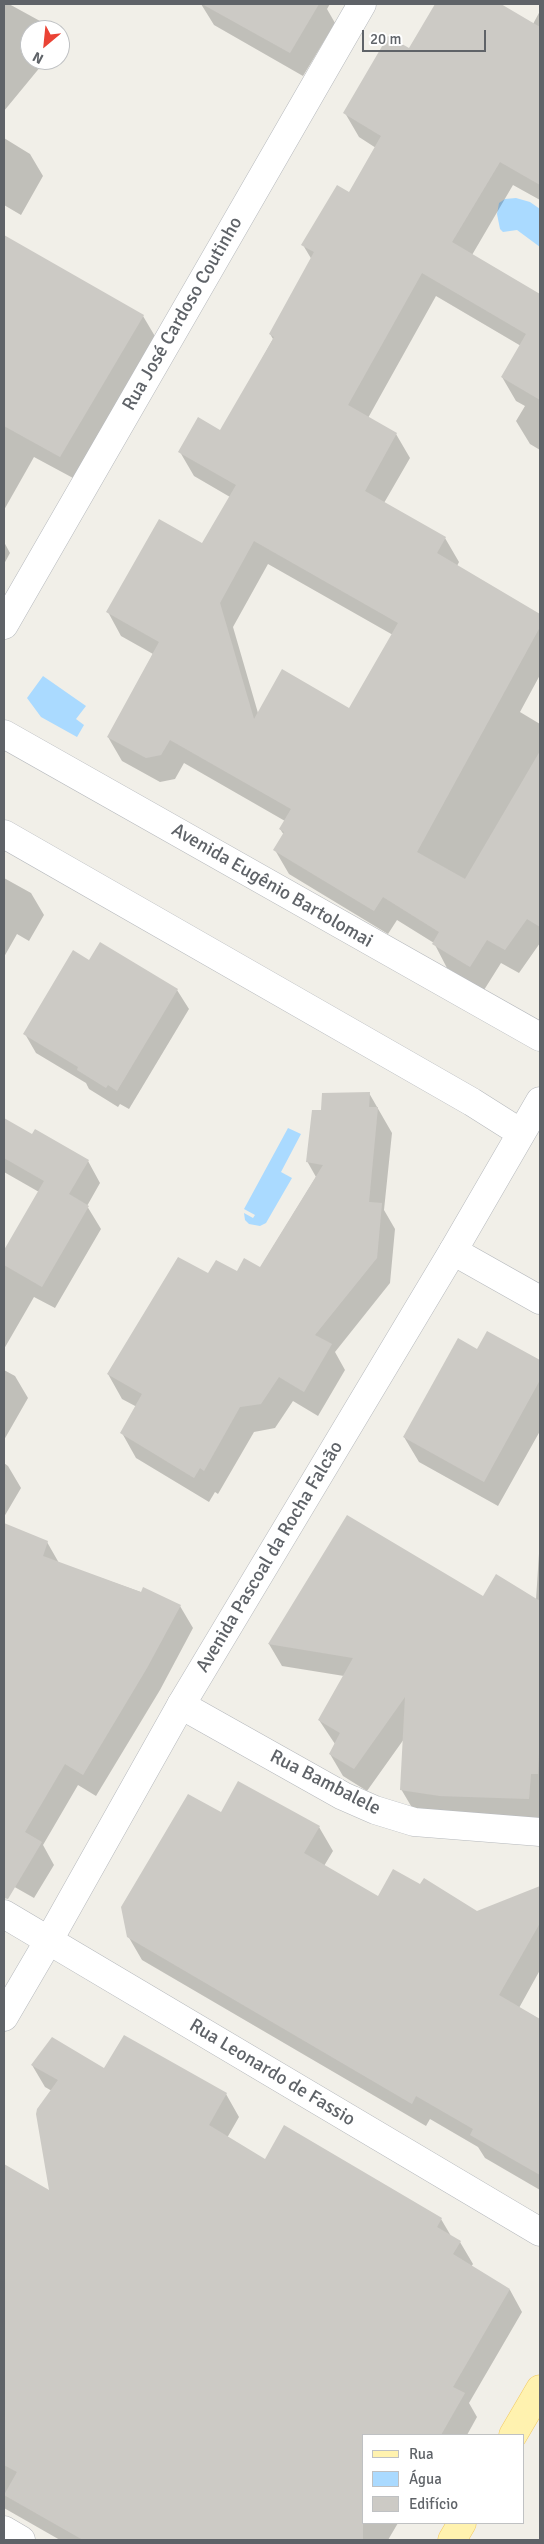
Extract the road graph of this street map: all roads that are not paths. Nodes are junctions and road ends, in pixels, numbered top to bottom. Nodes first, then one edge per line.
1 (362, 4) edge
2 (4, 625) edge
3 (4, 734) edge
4 (4, 834) edge
5 (540, 1037) edge
6 (540, 1101) edge
7 (521, 1133) junction
8 (453, 1251) junction
9 (540, 1300) edge
10 (181, 1705) junction
11 (540, 1832) edge
12 (4, 1914) edge
13 (49, 1940) junction
14 (4, 2017) edge
15 (540, 2232) edge
16 (540, 2389) edge
17 (514, 2434) edge
18 (461, 2524) edge
19 (4, 2530) edge
20 (21, 2540) edge
21 (452, 2540) edge

1 - 2 street, Rua José Cardoso Coutinho
3 - 5 street, Avenida Eugênio Bartolomai
4 - 7 street
6 - 7 street, Avenida Pascoal da Rocha Falcão
7 - 8 street, Avenida Pascoal da Rocha Falcão
8 - 9 street
8 - 10 street, Avenida Pascoal da Rocha Falcão
10 - 11 street, Rua Bambalele
10 - 13 street, Avenida Pascoal da Rocha Falcão
12 - 13 street, Rua Leonardo de Fassio
13 - 14 street, Avenida Pascoal da Rocha Falcão
13 - 15 street, Rua Leonardo de Fassio
16 - 17 main road
18 - 21 main road
19 - 20 street

